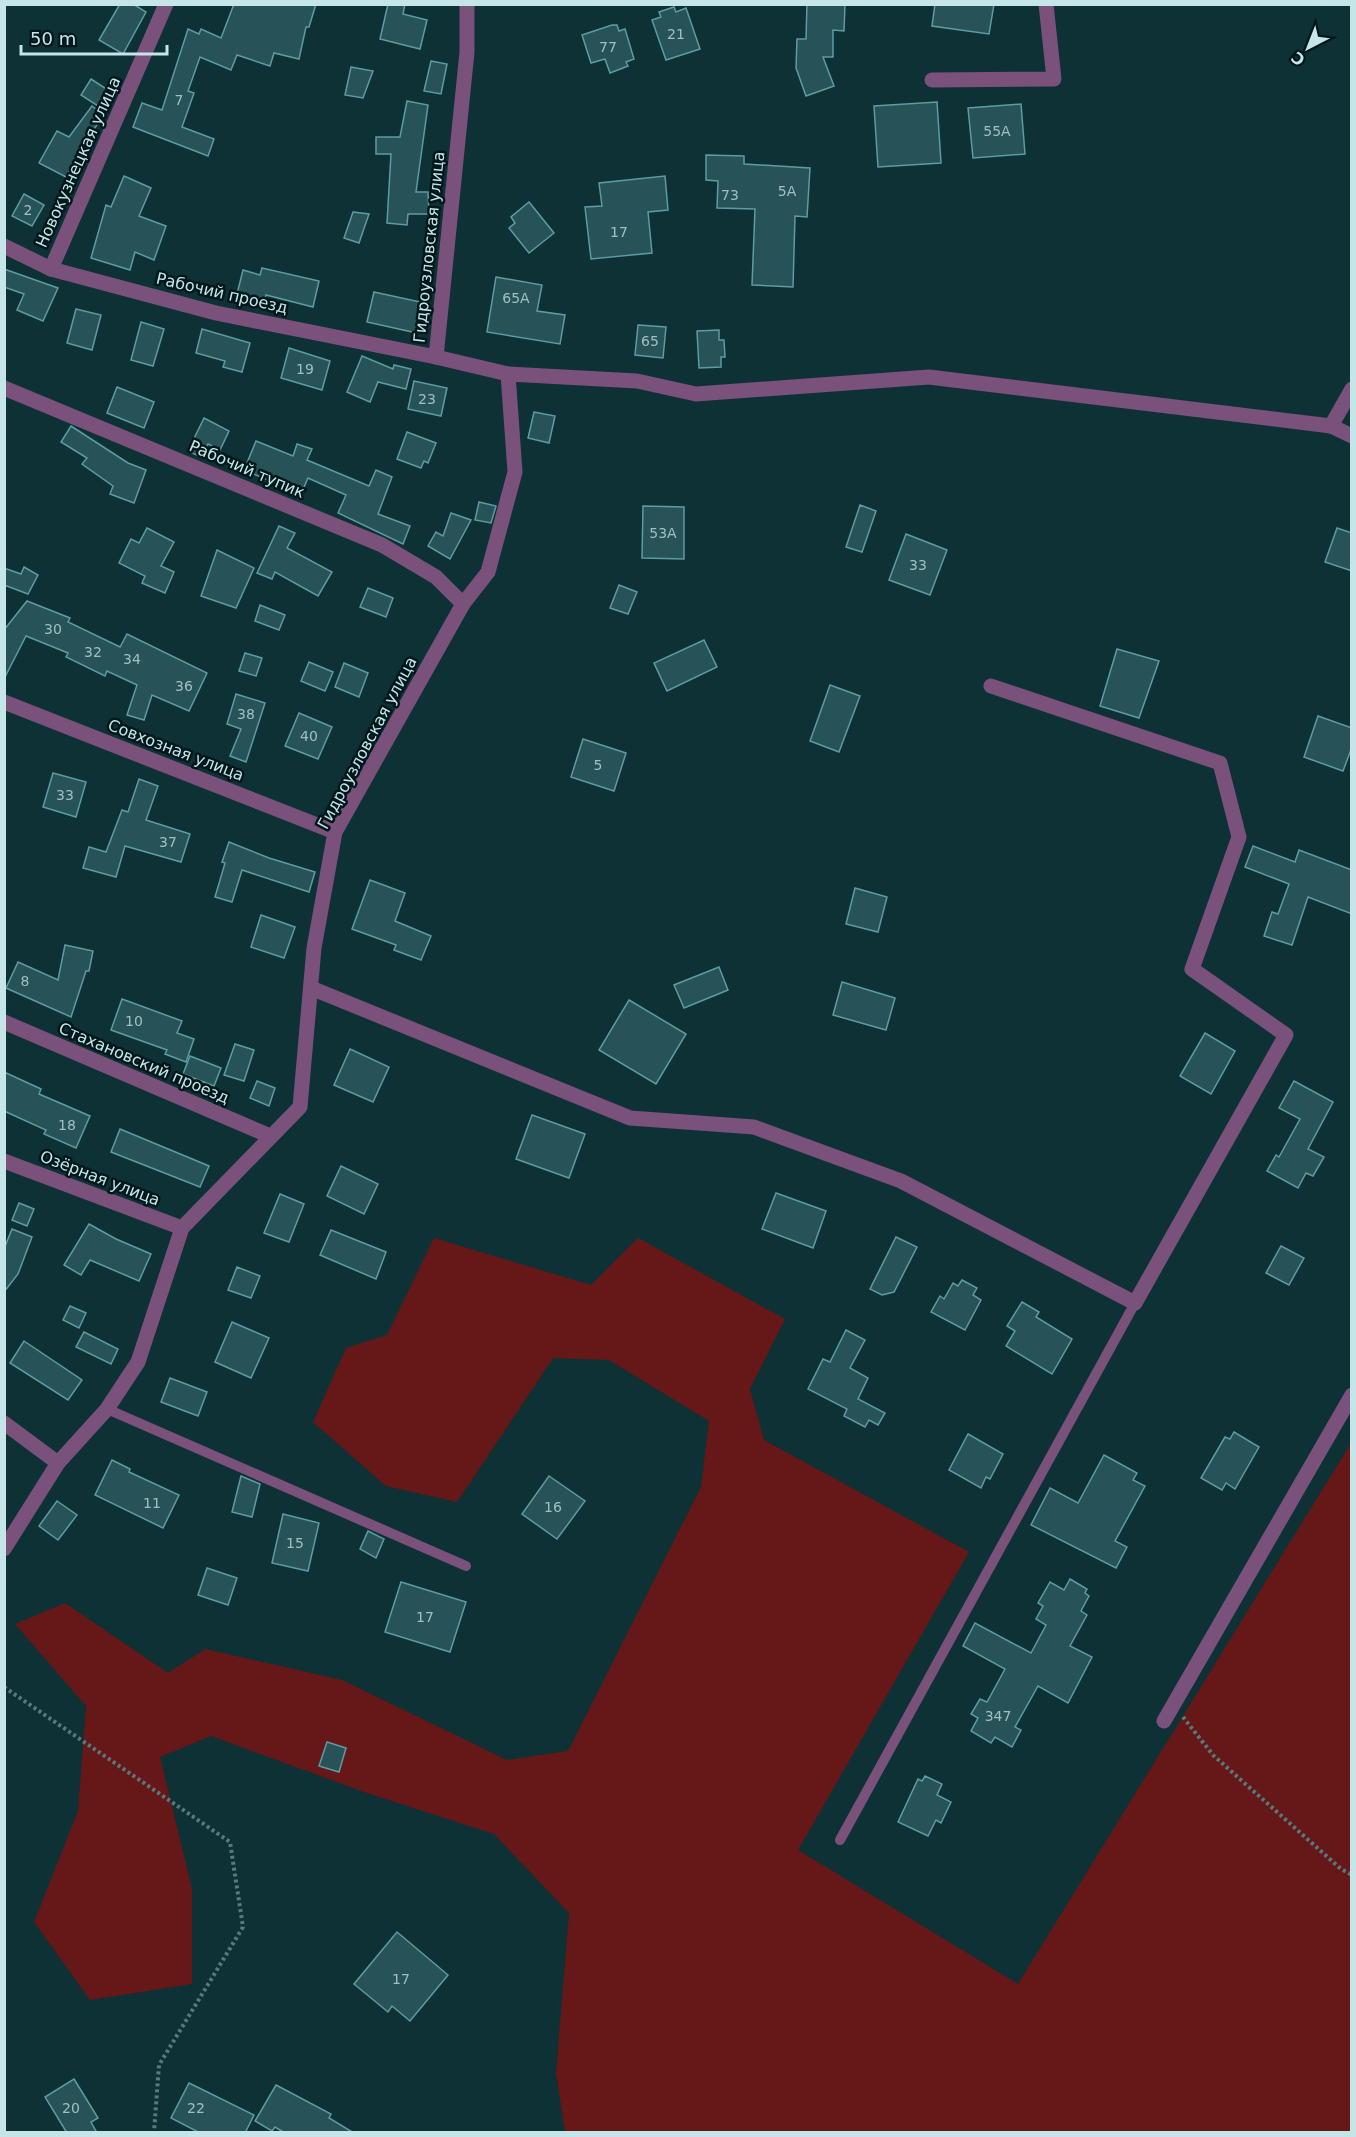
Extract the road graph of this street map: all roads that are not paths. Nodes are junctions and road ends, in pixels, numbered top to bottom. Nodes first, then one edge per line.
1 (166, 4) edge
2 (467, 4) edge
3 (1046, 4) edge
4 (932, 80) dead end
5 (4, 246) edge
6 (51, 269) junction
7 (436, 357) junction
8 (508, 374) junction
9 (4, 388) edge
10 (1352, 389) edge
11 (1331, 426) junction
12 (1352, 436) edge
13 (463, 604) junction
14 (991, 686) dead end
15 (4, 702) edge
16 (335, 832) junction
17 (311, 988) junction
18 (4, 1022) edge
19 (270, 1136) junction
20 (4, 1161) edge
21 (182, 1228) junction
22 (1135, 1303) junction
23 (1352, 1395) edge
24 (107, 1409) junction
25 (4, 1423) edge
26 (58, 1463) junction
27 (4, 1549) edge
28 (466, 1566) dead end
29 (1164, 1721) dead end
30 (840, 1840) dead end

1 - 6 street, Новокузнецкая улица
2 - 7 street, Гидроузловская улица
3 - 4 street
5 - 6 street, Рабочий проезд
6 - 7 street, Рабочий проезд
7 - 8 street, Гидроузловская улица
8 - 11 street
8 - 13 street, Гидроузловская улица
9 - 13 street, Рабочий тупик
10 - 11 street
11 - 12 street
13 - 16 street, Гидроузловская улица
14 - 22 street
15 - 16 street, Совхозная улица
16 - 17 street, Гидроузловская улица
17 - 19 street, Гидроузловская улица
17 - 22 street
18 - 19 street, Стахановский проезд
19 - 21 street, Гидроузловская улица
20 - 21 street, Озёрная улица
21 - 24 street, Гидроузловская улица
22 - 30 lane
23 - 29 street
24 - 26 street, Гидроузловская улица
24 - 28 lane
25 - 26 street
26 - 27 street, Гидроузловская улица

